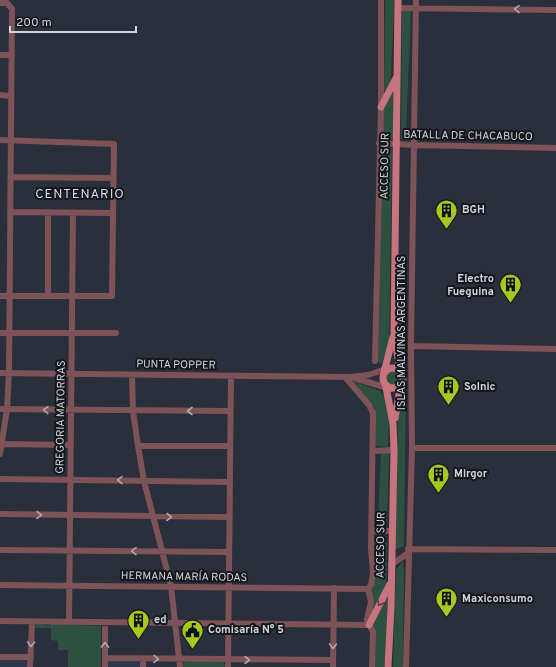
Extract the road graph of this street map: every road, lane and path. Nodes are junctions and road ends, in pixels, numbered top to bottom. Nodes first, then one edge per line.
1 (381, 0) edge
2 (416, 0) edge
3 (0, 3) edge
4 (398, 4) edge
5 (416, 8) junction
6 (556, 10) edge
7 (0, 54) edge
8 (12, 55) junction
9 (397, 76) junction
10 (0, 96) edge
11 (11, 96) junction
12 (381, 107) junction
13 (0, 140) edge
14 (12, 140) junction
15 (379, 143) junction
16 (396, 145) junction
17 (413, 145) junction
18 (556, 148) edge
19 (12, 177) junction
20 (112, 178) junction
21 (11, 212) junction
22 (48, 213) junction
23 (73, 213) junction
24 (113, 213) junction
25 (0, 296) edge
26 (10, 296) junction
27 (48, 296) junction
28 (72, 296) junction
29 (0, 333) edge
30 (10, 333) junction
31 (116, 333) dead end
32 (394, 333) junction
33 (72, 334) junction
34 (411, 346) junction
35 (391, 347) junction
36 (556, 349) edge
37 (375, 361) dead end
38 (386, 369) junction
39 (400, 371) junction
40 (0, 373) edge
41 (9, 373) junction
42 (72, 374) junction
43 (132, 375) junction
44 (368, 375) junction
45 (230, 376) junction
46 (348, 377) junction
47 (402, 382) junction
48 (388, 388) junction
49 (0, 409) edge
50 (7, 409) junction
51 (71, 410) junction
52 (133, 411) junction
53 (229, 411) junction
54 (393, 424) junction
55 (1, 444) edge
56 (71, 445) junction
57 (138, 446) junction
58 (230, 446) junction
59 (412, 448) junction
60 (556, 448) edge
61 (394, 450) junction
62 (374, 451) junction
63 (0, 454) edge
64 (0, 479) edge
65 (70, 479) junction
66 (144, 481) junction
67 (229, 482) junction
68 (0, 514) edge
69 (70, 515) junction
70 (153, 516) junction
71 (229, 517) junction
72 (372, 531) junction
73 (392, 531) junction
74 (0, 550) edge
75 (70, 550) junction
76 (556, 550) edge
77 (408, 551) junction
78 (162, 552) junction
79 (229, 552) junction
80 (391, 565) junction
81 (391, 582) junction
82 (0, 585) edge
83 (69, 586) junction
84 (171, 586) junction
85 (228, 587) junction
86 (334, 588) junction
87 (368, 588) junction
88 (0, 621) edge
89 (69, 621) junction
90 (32, 622) junction
91 (105, 623) junction
92 (176, 623) junction
93 (229, 623) junction
94 (334, 625) junction
95 (369, 625) junction
96 (0, 657) edge
97 (30, 657) junction
98 (105, 658) junction
99 (143, 659) junction
100 (180, 659) junction
101 (228, 660) junction
102 (263, 660) junction
103 (299, 664) edge
104 (333, 664) edge
105 (388, 666) edge
106 (30, 667) edge
107 (105, 667) edge
108 (143, 667) edge
109 (180, 667) edge
110 (228, 667) edge
111 (263, 667) edge
112 (372, 667) edge
113 (406, 667) edge

1 - 12 street
2 - 5 street, ISLAS MALVINAS ARGENTINAS
3 - 8 street
4 - 5 street
4 - 9 main road, ACCESO SUR
6 -> 5 street
5 - 17 street, ISLAS MALVINAS ARGENTINAS
7 - 8 street
8 - 11 street
9 - 12 main road
9 - 16 main road, ACCESO SUR
10 - 11 street
11 - 14 street
12 - 15 street
13 - 14 street
14 - 19 street
14 - 20 street
15 - 16 street, BATALLA DE CHACABUCO
15 - 37 street
16 - 17 street, BATALLA DE CHACABUCO
16 - 32 main road, ACCESO SUR
17 - 18 street, BATALLA DE CHACABUCO
17 - 34 street, ISLAS MALVINAS ARGENTINAS
19 - 20 street
19 - 21 street
20 - 24 street
21 - 22 street
21 - 26 street
22 - 23 street
22 - 27 street
23 - 24 street
23 - 28 street, GREGORIA MATORRAS
24 - 28 street
25 - 26 street
26 - 27 street
26 - 30 street
27 - 28 street
28 - 33 street, GREGORIA MATORRAS
29 - 30 street
30 - 33 street
30 - 41 street
31 - 33 street
32 - 35 main road, ACCESO SUR
32 - 39 main road, ACCESO SUR
33 - 42 street, GREGORIA MATORRAS
34 - 36 street
34 - 59 street, ISLAS MALVINAS ARGENTINAS
35 - 38 main road, ACCESO SUR
35 - 44 street
38 - 39 main road
38 - 44 street, PUNTA POPPER
38 - 48 main road
39 - 47 main road
40 - 41 street, PUNTA POPPER
41 - 42 street, PUNTA POPPER
41 - 50 street
42 - 43 street, PUNTA POPPER
42 - 51 street, GREGORIA MATORRAS
43 - 45 street, PUNTA POPPER
43 - 52 street
44 - 46 street, PUNTA POPPER
45 - 46 street, PUNTA POPPER
45 - 53 street
46 - 48 street, PUNTA POPPER
46 - 62 street
47 - 48 main road
47 - 54 main road, ACCESO SUR
48 - 54 main road, ACCESO SUR
49 - 50 street
51 -> 50 street
50 - 55 street
51 - 52 street
51 - 56 street, GREGORIA MATORRAS
53 -> 52 street
52 - 57 street
53 - 58 street
54 - 61 main road, ACCESO SUR
55 - 56 street
55 - 63 street
56 - 65 street, GREGORIA MATORRAS
57 - 58 street
57 - 66 street
58 - 67 street
59 - 60 street
59 - 77 street, ISLAS MALVINAS ARGENTINAS
61 - 62 street
61 - 73 main road, ACCESO SUR
62 - 72 street
64 - 65 street
66 -> 65 street
65 - 69 street, GREGORIA MATORRAS
66 - 67 street
66 - 70 street
67 - 71 street
68 -> 69 street
69 - 70 street
69 - 75 street, GREGORIA MATORRAS
70 -> 71 street
70 - 78 street
71 - 79 street
72 - 73 street
72 - 87 street
73 - 80 main road, ACCESO SUR
74 - 75 street
78 -> 75 street
75 - 83 street, GREGORIA MATORRAS
76 - 77 street
77 - 80 street
77 - 113 street, ISLAS MALVINAS ARGENTINAS
78 - 79 street
78 - 84 street
79 - 85 street
80 - 81 main road, ACCESO SUR
81 -> 95 main road
81 - 105 main road, ACCESO SUR
82 - 83 street, HERMANA MARÍA RODAS
83 - 84 street, HERMANA MARÍA RODAS
83 - 89 street, GREGORIA MATORRAS
84 - 85 street, HERMANA MARÍA RODAS
84 - 92 street
85 - 86 street, HERMANA MARÍA RODAS
85 - 93 street
86 - 87 street, HERMANA MARÍA RODAS
86 - 94 street
87 - 95 street
88 - 90 street
89 - 90 street
89 - 91 street
90 -> 97 street
91 - 92 street
98 -> 91 street
92 - 93 street
92 - 100 street
93 - 94 street
93 - 101 street
94 - 95 street
94 -> 104 street
95 - 112 street
96 - 97 street
97 - 106 street
98 - 99 street
98 - 107 street
99 -> 100 street
99 - 108 street
100 - 101 street
100 - 109 street
101 -> 102 street
101 - 110 street
102 - 103 street
102 - 111 street
103 - 104 street

